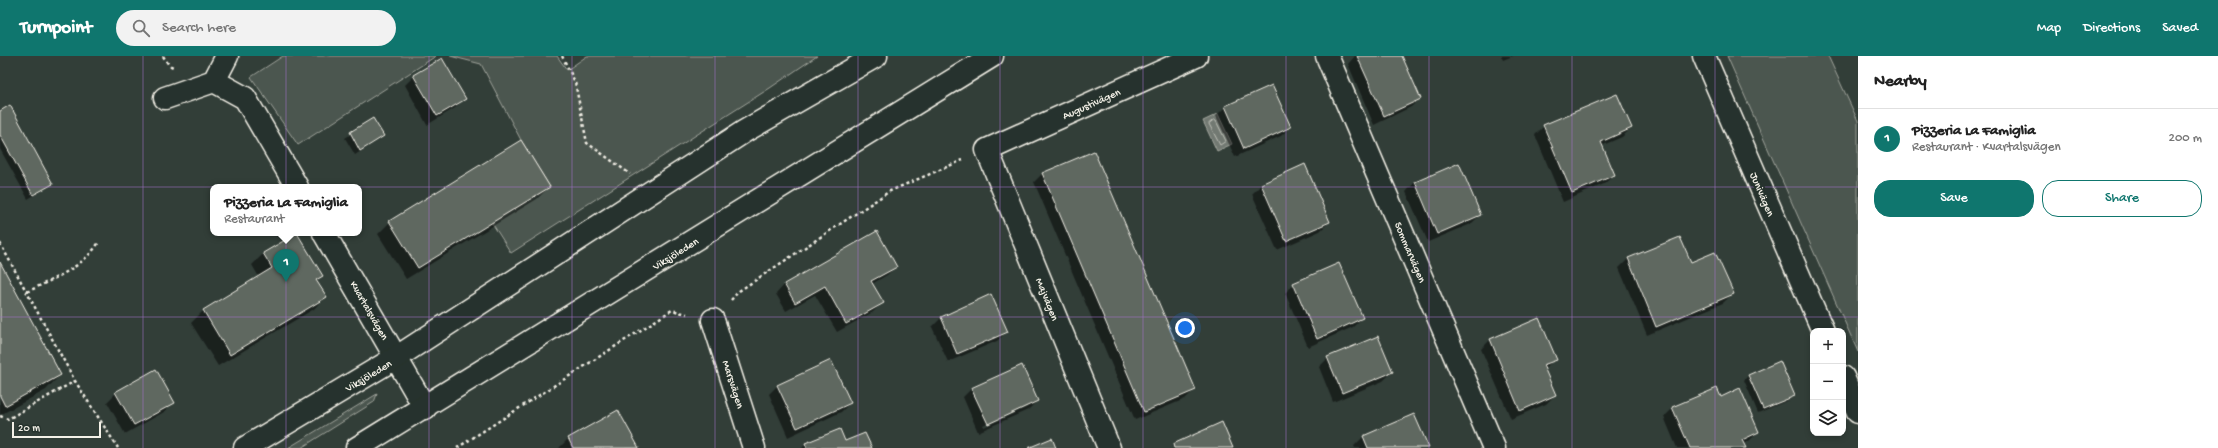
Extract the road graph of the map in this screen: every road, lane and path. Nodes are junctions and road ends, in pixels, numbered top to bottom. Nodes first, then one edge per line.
1 (227, 56) edge
2 (562, 56) edge
3 (876, 56) edge
4 (992, 56) edge
5 (1196, 56) edge
6 (1327, 56) edge
7 (1704, 56) edge
8 (214, 81) junction
9 (165, 98) dead end
10 (987, 150) junction
11 (632, 175) dead end
12 (296, 184) edge
13 (326, 236) edge
14 (98, 242) dead end
15 (0, 243) edge
16 (27, 292) junction
17 (713, 320) junction
18 (1822, 328) edge
19 (397, 357) junction
20 (75, 382) junction
21 (1846, 384) edge
22 (425, 408) junction
23 (1858, 412) edge
24 (0, 416) edge
25 (118, 448) edge
26 (244, 448) edge
27 (358, 448) edge
28 (457, 448) edge
29 (754, 448) edge
30 (1109, 448) edge
31 (1494, 448) edge

1 - 8 street
2 - 11 path
3 - 19 street, Viksjöleden
4 - 22 street, Viksjöleden
5 - 10 street, Augustivägen
6 - 31 street, Sommarvägen
7 - 18 street, Junivägen
8 - 9 street
8 - 12 street
10 - 17 path
10 - 30 street, Majvägen
13 - 19 street, Kvartalsvägen
14 - 16 path
15 - 16 path
16 - 20 path
17 - 28 path
17 - 29 street, Marsvägen
19 - 22 street, Kvartalsvägen
19 - 26 street, Viksjöleden
20 - 24 path
20 - 25 path
21 - 23 street
22 - 27 street, Viksjöleden

